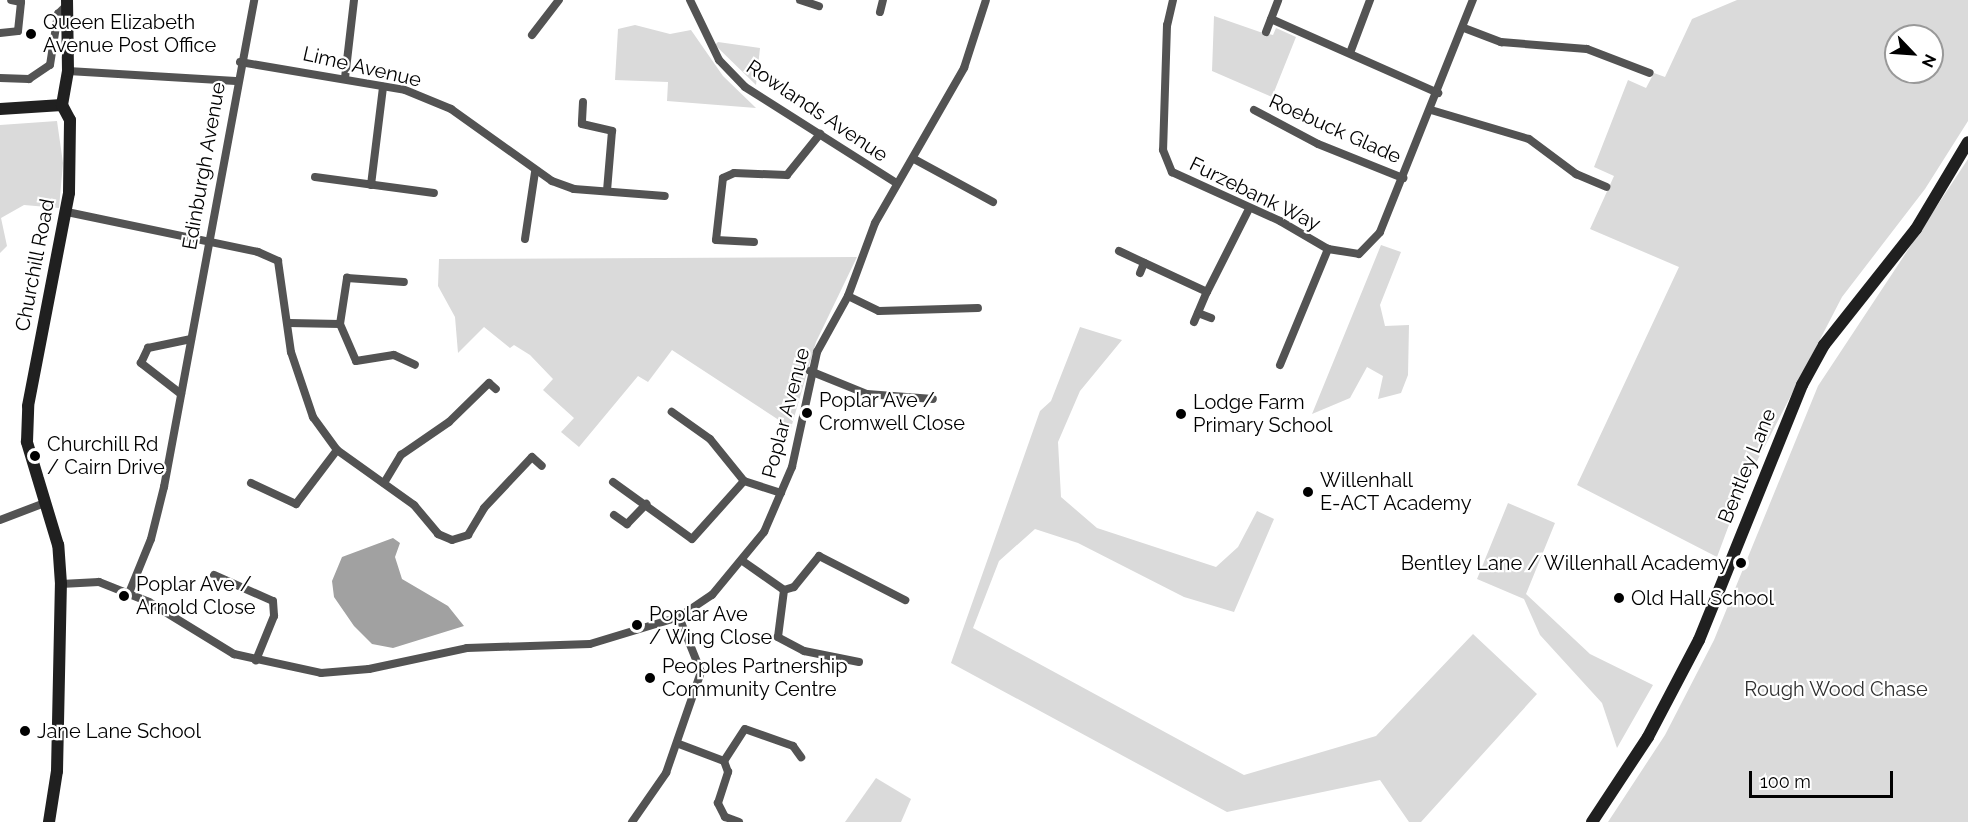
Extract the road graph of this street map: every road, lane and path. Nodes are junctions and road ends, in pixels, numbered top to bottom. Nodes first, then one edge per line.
1 (11, 0) edge
2 (254, 0) edge
3 (354, 0) edge
4 (560, 0) edge
5 (690, 0) edge
6 (800, 0) edge
7 (883, 0) edge
8 (986, 0) edge
9 (1173, 0) edge
10 (1278, 0) edge
11 (1370, 0) edge
12 (1473, 0) edge
13 (67, 3) edge
14 (819, 6) dead end
15 (880, 12) dead end
16 (1271, 19) junction
17 (1464, 28) junction
18 (1266, 32) dead end
19 (0, 33) edge
20 (532, 35) dead end
21 (1350, 53) junction
22 (240, 62) junction
23 (68, 71) junction
24 (1650, 73) dead end
25 (0, 78) edge
26 (345, 78) junction
27 (236, 81) junction
28 (383, 87) junction
29 (1438, 93) junction
30 (583, 102) dead end
31 (62, 105) junction
32 (0, 109) edge
33 (1254, 110) dead end
34 (1431, 110) junction
35 (820, 134) junction
36 (1968, 142) edge
37 (914, 159) junction
38 (535, 172) junction
39 (315, 177) dead end
40 (1403, 178) junction
41 (896, 183) junction
42 (371, 185) junction
43 (1606, 187) dead end
44 (607, 190) junction
45 (434, 193) dead end
46 (665, 195) dead end
47 (993, 202) dead end
48 (1249, 209) junction
49 (67, 212) junction
50 (525, 239) dead end
51 (207, 241) junction
52 (754, 243) dead end
53 (1328, 249) junction
54 (1119, 251) dead end
55 (1144, 263) junction
56 (1140, 273) dead end
57 (404, 282) dead end
58 (1207, 292) junction
59 (848, 296) junction
60 (978, 308) dead end
61 (1198, 313) junction
62 (1210, 318) dead end
63 (1194, 322) dead end
64 (289, 323) junction
65 (340, 324) junction
66 (191, 339) junction
67 (415, 365) dead end
68 (1280, 365) dead end
69 (810, 371) junction
70 (496, 389) dead end
71 (182, 394) junction
72 (933, 399) dead end
73 (672, 412) dead end
74 (337, 450) junction
75 (542, 465) dead end
76 (614, 482) dead end
77 (744, 482) junction
78 (251, 483) dead end
79 (384, 483) junction
80 (781, 493) junction
81 (42, 504) junction
82 (646, 504) junction
83 (614, 515) dead end
84 (0, 520) edge
85 (744, 562) junction
86 (214, 575) dead end
87 (61, 584) junction
88 (784, 590) junction
89 (129, 593) junction
90 (905, 600) dead end
91 (679, 617) junction
92 (256, 660) junction
93 (859, 662) dead end
94 (679, 744) junction
95 (801, 758) dead end
96 (724, 761) junction
97 (49, 822) edge
98 (632, 822) edge
99 (739, 822) edge
100 (1592, 822) edge

1 - 19 street
2 - 22 street, Edinburgh Avenue
3 - 26 street
4 - 20 street
5 - 35 street, Rowlands Avenue
6 - 14 street
7 - 15 street
8 - 37 street, Poplar Avenue
9 - 48 street, Furzebank Way
10 - 16 street
11 - 21 street
12 - 17 street, Furzebank Way
13 - 23 street, Churchill Road
13 - 25 street
16 - 18 street
16 - 21 street
17 - 24 street
17 - 29 street, Furzebank Way
21 - 29 street
22 - 26 street, Lime Avenue
22 - 27 street, Edinburgh Avenue
23 - 27 street
23 - 31 street, Churchill Road
26 - 28 street, Lime Avenue
27 - 51 street, Edinburgh Avenue
28 - 38 street, Lime Avenue
28 - 42 street
29 - 34 street, Furzebank Way
30 - 44 street
31 - 32 street
31 - 49 street, Churchill Road
33 - 40 street, Roebuck Glade
34 - 40 street, Furzebank Way
34 - 43 street
35 - 41 street, Rowlands Avenue
35 - 52 street
36 - 100 street, Bentley Lane
37 - 41 street, Poplar Avenue
37 - 47 street
38 - 44 street, Lime Avenue
38 - 50 street
39 - 42 street
40 - 53 street, Furzebank Way
41 - 59 street, Poplar Avenue
42 - 45 street
44 - 46 street, Lime Avenue
48 - 53 street, Furzebank Way
48 - 58 street
49 - 51 street
49 - 81 street, Churchill Road
51 - 64 street
51 - 66 street, Edinburgh Avenue
53 - 68 street
54 - 55 street
55 - 56 street
55 - 58 street
57 - 65 street
58 - 61 street
59 - 60 street
59 - 69 street, Poplar Avenue
61 - 62 street
61 - 63 street
64 - 65 street
64 - 74 street
65 - 67 street
66 - 71 street, Edinburgh Avenue
66 - 71 street
69 - 72 street
69 - 80 street, Poplar Avenue
70 - 79 street
71 - 89 street, Edinburgh Avenue
73 - 77 street
74 - 78 street
74 - 79 street
75 - 79 street
76 - 82 street
77 - 80 street
77 - 82 street
80 - 85 street, Poplar Avenue
81 - 84 street
81 - 87 street, Churchill Road
82 - 83 street
85 - 88 street
85 - 91 street, Poplar Avenue
86 - 92 street
87 - 89 street, Poplar Avenue
87 - 97 street, Churchill Road
88 - 90 street
88 - 93 street
89 - 92 street, Poplar Avenue
91 - 92 street, Poplar Avenue
91 - 94 street
94 - 96 street
94 - 98 street
95 - 96 street
96 - 99 street

